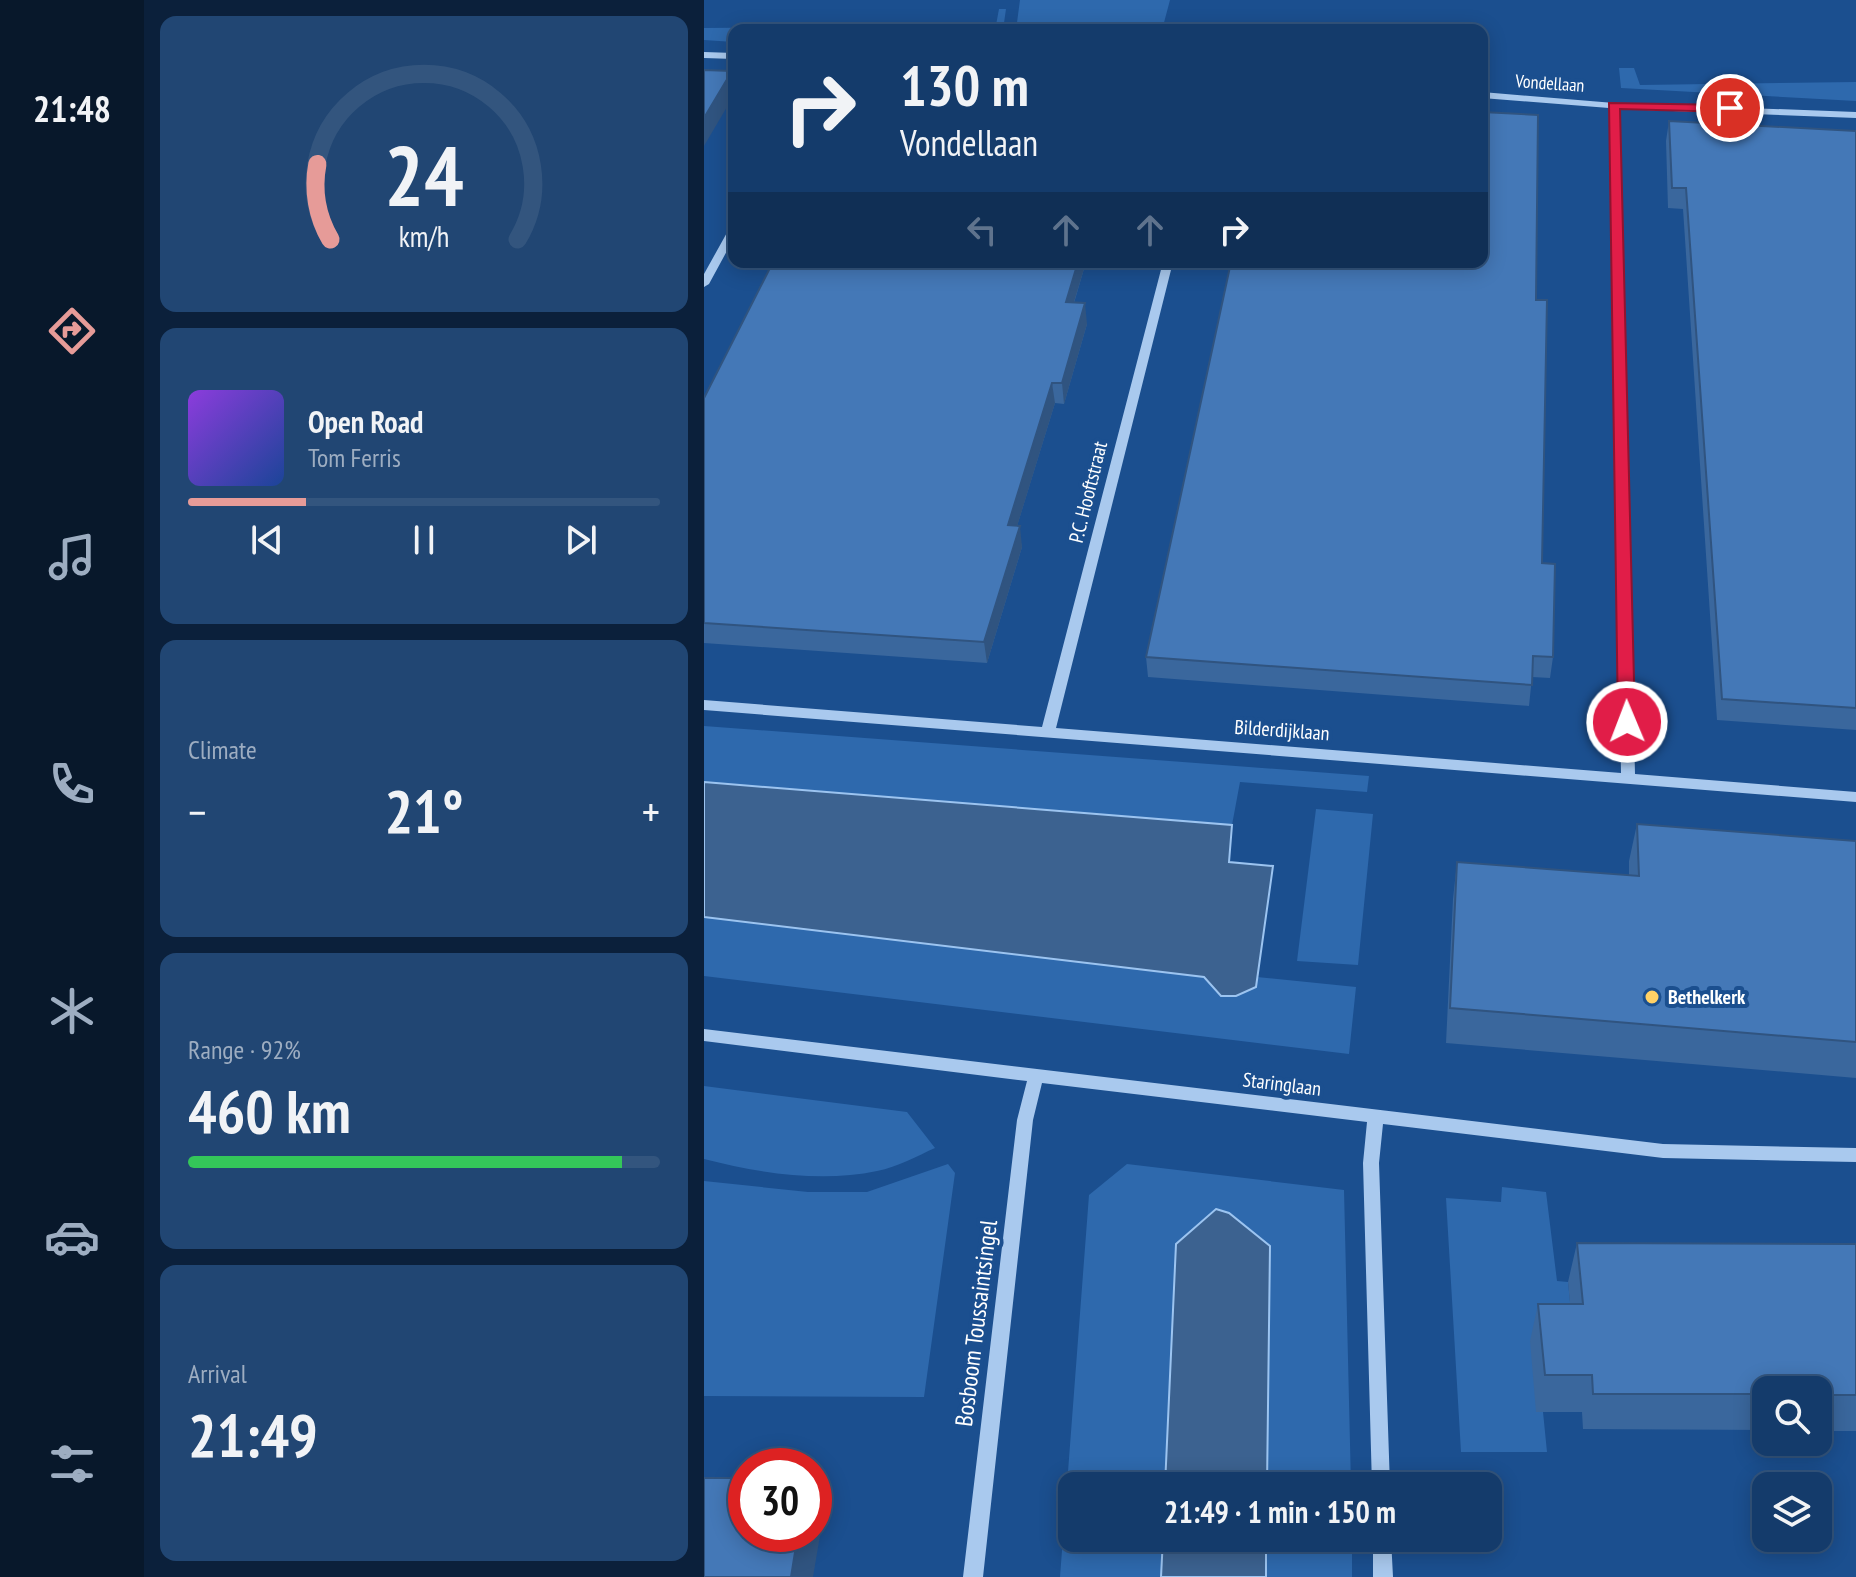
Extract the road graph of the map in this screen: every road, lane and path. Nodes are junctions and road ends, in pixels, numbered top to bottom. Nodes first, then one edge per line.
1 (704, 55) edge
2 (728, 56) edge
3 (1488, 96) edge
4 (1614, 106) junction
5 (1856, 115) edge
6 (728, 240) edge
7 (1166, 268) edge
8 (704, 284) edge
9 (704, 705) edge
10 (1048, 732) junction
11 (1628, 778) junction
12 (1856, 797) edge
13 (704, 1035) edge
14 (1036, 1076) junction
15 (1375, 1118) junction
16 (1856, 1155) edge
17 (1381, 1472) edge
18 (1382, 1552) edge
19 (973, 1577) edge
20 (1383, 1577) edge

1 - 2 street
3 - 4 street, Vondellaan
4 - 5 street, Vondellaan
4 - 11 street
6 - 8 street
7 - 10 street, P.C. Hooftstraat
9 - 10 street, Bilderdijklaan
10 - 11 street, Bilderdijklaan
11 - 12 street, Bilderdijklaan
13 - 14 street, Staringlaan
14 - 15 street, Staringlaan
14 - 19 street, Bosboom Toussaintsingel
15 - 16 street, Staringlaan
15 - 17 street
18 - 20 street

